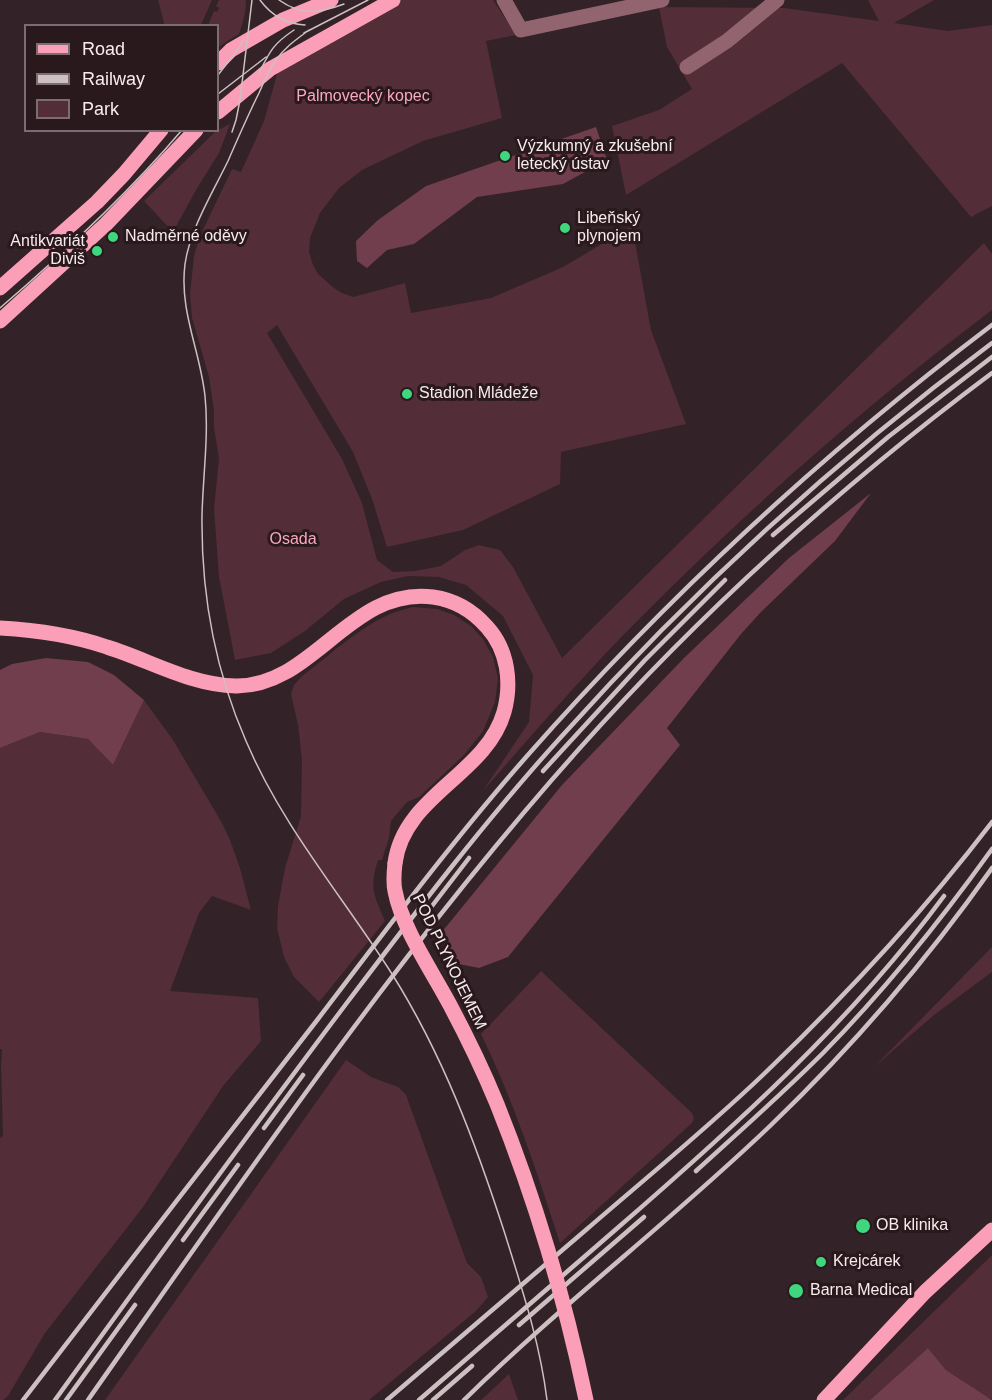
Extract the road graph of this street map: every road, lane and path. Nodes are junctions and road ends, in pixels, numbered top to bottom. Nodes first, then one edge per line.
1 (331, 0) edge
2 (393, 0) edge
3 (504, 0) edge
4 (662, 0) edge
5 (777, 0) edge
6 (219, 62) edge
7 (687, 68) dead end
8 (219, 111) edge
9 (159, 132) edge
10 (194, 132) edge
11 (0, 288) edge
12 (0, 321) edge
13 (0, 628) edge
14 (992, 1230) edge
15 (586, 1400) edge
16 (824, 1400) edge

1 - 6 main road
2 - 8 main road
3 - 4 street
5 - 7 street
9 - 11 main road
10 - 12 main road
13 - 15 main road, POD PLYNOJEMEM, bridge
14 - 16 main road

